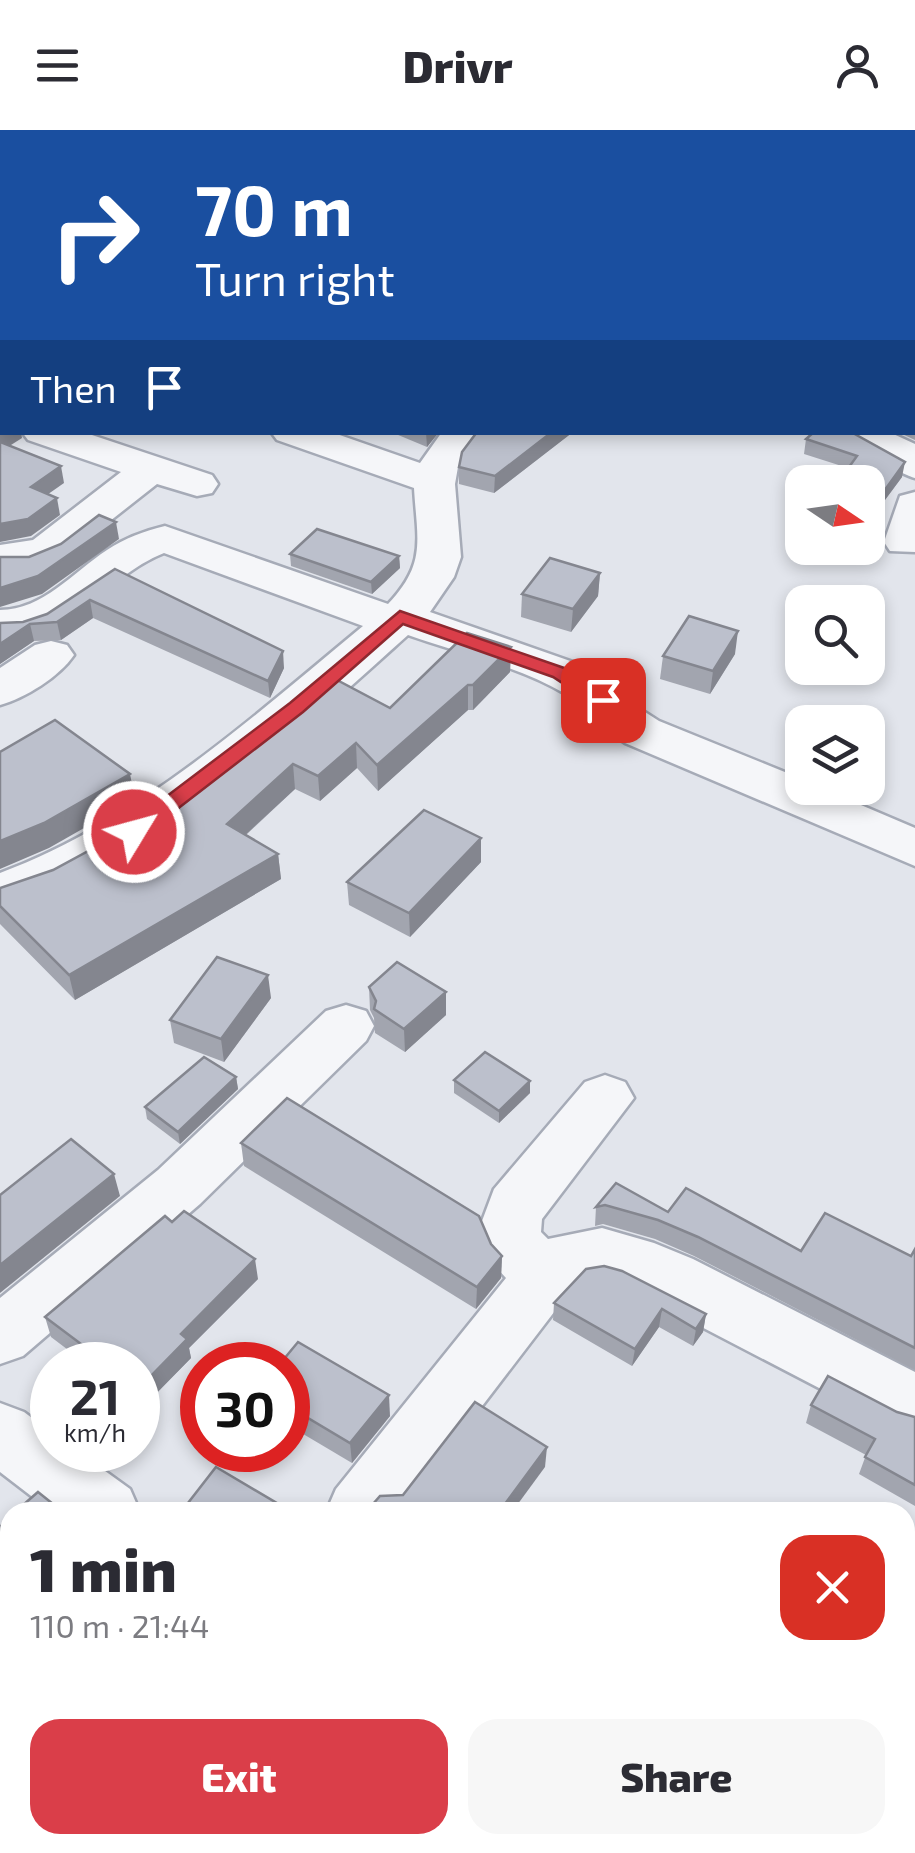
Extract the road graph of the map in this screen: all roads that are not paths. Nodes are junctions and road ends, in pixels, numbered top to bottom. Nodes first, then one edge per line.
1 (61, 435) edge
2 (301, 435) edge
3 (463, 435) edge
4 (862, 435) edge
5 (106, 442) edge
6 (915, 466) edge
7 (148, 470) junction
8 (432, 481) junction
9 (196, 484) dead end
10 (0, 558) edge
11 (397, 619) junction
12 (0, 624) edge
13 (51, 654) dead end
14 (0, 690) edge
15 (915, 848) edge
16 (0, 893) edge
17 (346, 1026) dead end
18 (605, 1098) dead end
19 (548, 1276) junction
20 (0, 1336) edge
21 (915, 1406) edge
22 (0, 1433) edge
23 (93, 1502) edge
24 (368, 1502) edge

1 - 5 street
2 - 8 street
3 - 8 street
4 - 6 street
5 - 7 street
7 - 9 street
7 - 10 street
8 - 11 street
11 - 12 street
11 - 15 street
11 - 16 street
13 - 14 street
17 - 20 street
18 - 19 street
19 - 21 street
19 - 24 street
22 - 23 street

